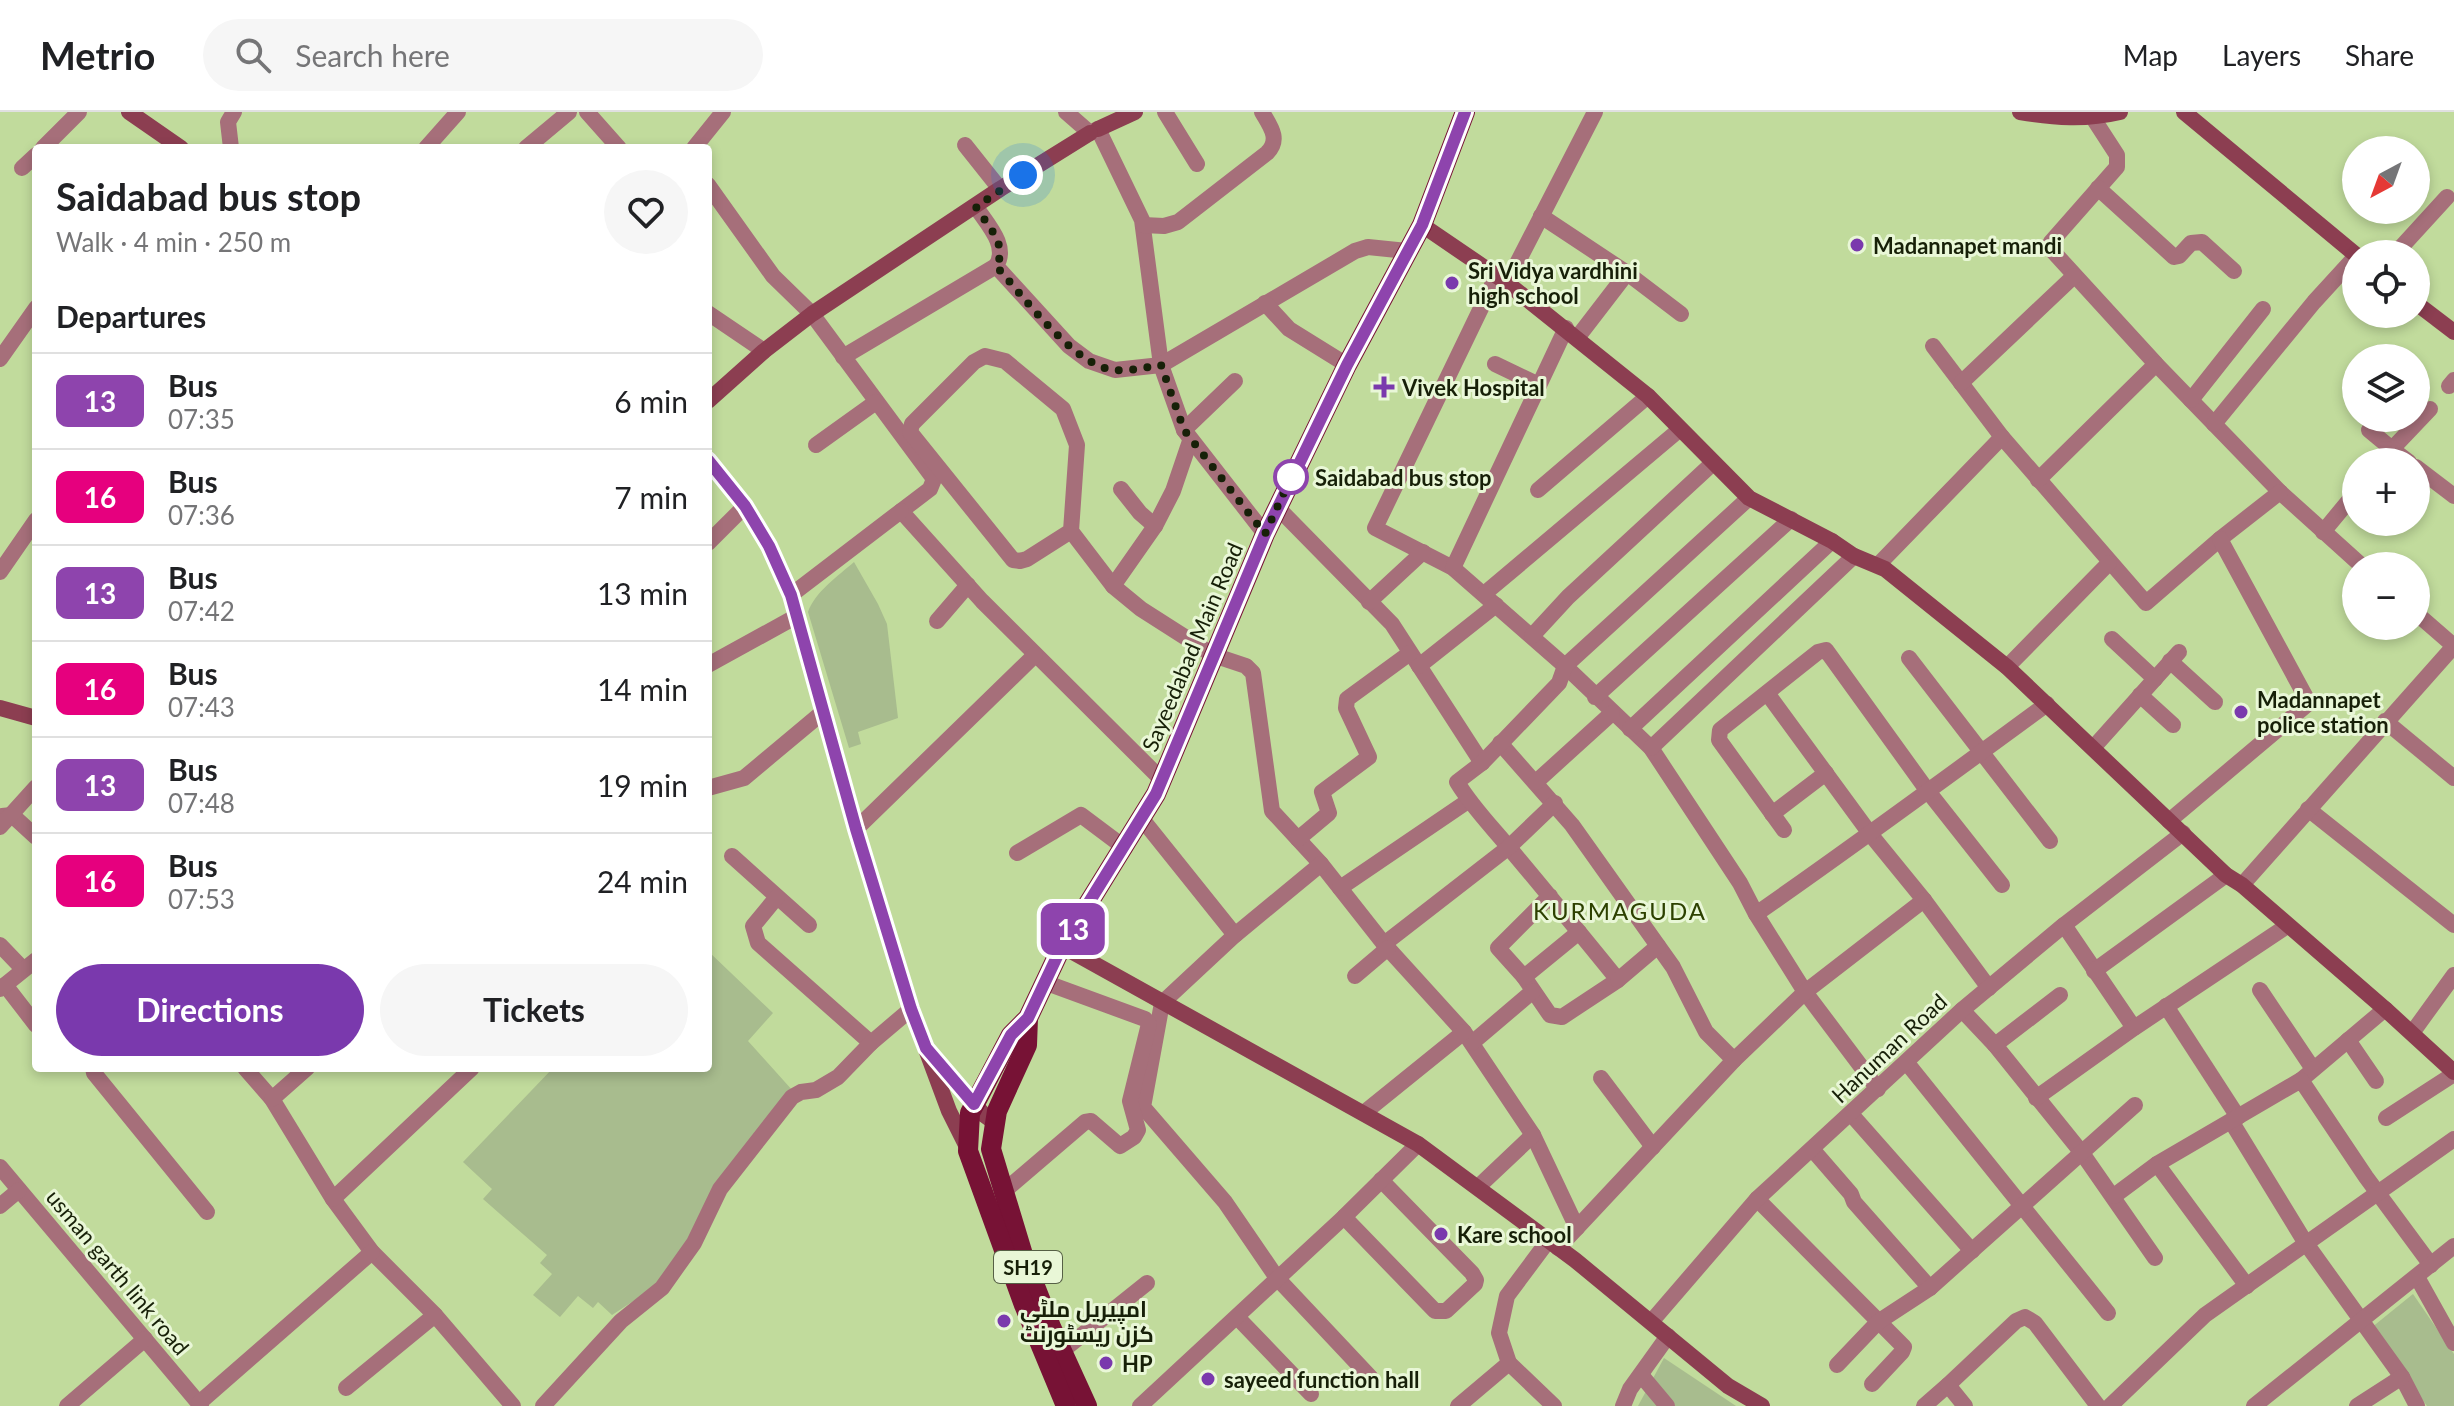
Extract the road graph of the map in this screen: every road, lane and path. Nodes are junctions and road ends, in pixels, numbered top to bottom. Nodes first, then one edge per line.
1 (79, 112) edge
2 (129, 112) edge
3 (234, 112) edge
4 (458, 112) edge
5 (569, 112) edge
6 (587, 112) edge
7 (723, 112) edge
8 (1066, 112) edge
9 (1135, 112) edge
10 (1165, 112) edge
11 (1262, 112) edge
12 (1465, 112) edge
13 (1595, 112) edge
14 (2020, 112) edge
15 (2027, 112) edge
16 (2120, 112) edge
17 (2184, 112) edge
18 (2093, 118) junction
19 (1094, 131) junction
20 (47, 144) edge
21 (175, 144) edge
22 (231, 144) edge
23 (430, 144) edge
24 (531, 144) edge
25 (615, 144) edge
26 (697, 144) edge
27 (965, 145) dead end
28 (32, 159) edge
29 (1197, 164) dead end
30 (22, 168) dead end
31 (2098, 188) junction
32 (1000, 189) junction
33 (712, 191) edge
34 (2452, 196) edge
35 (976, 207) junction
36 (1541, 216) junction
37 (1143, 225) junction
38 (1422, 225) junction
39 (2409, 240) edge
40 (2342, 244) edge
41 (1407, 251) junction
42 (996, 266) junction
43 (2234, 271) dead end
44 (2342, 271) edge
45 (1627, 273) junction
46 (2074, 276) junction
47 (1501, 280) junction
48 (1265, 303) junction
49 (2263, 309) dead end
50 (32, 314) edge
51 (812, 314) junction
52 (1681, 314) dead end
53 (2430, 314) edge
54 (712, 316) edge
55 (2454, 332) edge
56 (1572, 333) junction
57 (1933, 346) dead end
58 (764, 351) junction
59 (843, 357) junction
60 (0, 359) edge
61 (1495, 364) dead end
62 (2156, 364) junction
63 (1161, 365) junction
64 (1347, 365) junction
65 (1235, 381) dead end
66 (1961, 383) junction
67 (1539, 385) junction
68 (1648, 396) junction
69 (712, 397) edge
70 (2191, 400) junction
71 (876, 402) junction
72 (2214, 424) junction
73 (1679, 430) junction
74 (2409, 432) edge
75 (1187, 436) junction
76 (2002, 437) junction
77 (816, 445) dead end
78 (2394, 448) edge
79 (1713, 463) junction
80 (712, 465) edge
81 (938, 476) junction
82 (2430, 478) edge
83 (2038, 480) junction
84 (1121, 489) dead end
85 (1538, 490) dead end
86 (2280, 492) junction
87 (2454, 496) edge
88 (1749, 498) junction
89 (745, 506) junction
90 (1277, 507) junction
91 (2342, 509) edge
92 (901, 511) junction
93 (1791, 519) junction
94 (32, 526) edge
95 (1155, 526) junction
96 (1071, 531) junction
97 (2323, 532) junction
98 (1265, 534) junction
99 (712, 539) edge
100 (2220, 539) junction
101 (1832, 541) junction
102 (1423, 552) junction
103 (2346, 552) edge
104 (1854, 556) junction
105 (2109, 563) junction
106 (1878, 565) junction
107 (1453, 568) junction
108 (0, 572) edge
109 (968, 585) junction
110 (1113, 586) junction
111 (791, 595) junction
112 (1490, 599) junction
113 (1369, 602) junction
114 (797, 616) junction
115 (937, 621) dead end
116 (2430, 625) edge
117 (1532, 636) junction
118 (2112, 639) dead end
119 (1035, 655) junction
120 (1213, 655) junction
121 (1909, 658) dead end
122 (1415, 660) junction
123 (712, 663) edge
124 (1565, 666) junction
125 (2007, 667) junction
126 (2155, 679) junction
127 (1767, 693) junction
128 (2140, 695) junction
129 (1595, 697) junction
130 (2215, 702) dead end
131 (2047, 704) junction
132 (0, 708) edge
133 (823, 712) junction
134 (1612, 713) junction
135 (32, 716) edge
136 (2385, 721) junction
137 (2173, 725) dead end
138 (1630, 729) junction
139 (1500, 743) junction
140 (1651, 748) junction
141 (2093, 748) junction
142 (1982, 752) junction
143 (1482, 763) junction
144 (1826, 773) junction
145 (2454, 778) edge
146 (1162, 780) junction
147 (1536, 782) junction
148 (712, 787) edge
149 (1927, 790) junction
150 (32, 791) edge
151 (1468, 801) junction
152 (1555, 803) junction
153 (2308, 809) junction
154 (1772, 814) junction
155 (1142, 819) junction
156 (4, 820) edge
157 (2169, 821) junction
158 (856, 829) junction
159 (1784, 830) dead end
160 (2183, 833) junction
161 (32, 835) edge
162 (1871, 835) junction
163 (1298, 839) junction
164 (2050, 841) dead end
165 (1509, 847) junction
166 (1125, 848) junction
167 (1017, 853) dead end
168 (732, 856) dead end
169 (1321, 864) junction
170 (2226, 875) junction
171 (2002, 885) dead end
172 (2242, 885) junction
173 (1340, 888) junction
174 (1550, 896) junction
175 (777, 897) junction
176 (1924, 900) junction
177 (1756, 914) junction
178 (809, 925) dead end
179 (2064, 925) junction
180 (2454, 925) edge
181 (2287, 926) junction
182 (1579, 932) junction
183 (1235, 935) junction
184 (0, 945) edge
185 (1062, 946) junction
186 (1386, 946) junction
187 (1658, 946) junction
188 (30, 964) edge
189 (2094, 971) junction
190 (2454, 975) edge
191 (1355, 976) dead end
192 (1618, 980) junction
193 (1044, 982) junction
194 (1529, 984) junction
195 (3, 987) edge
196 (1989, 988) junction
197 (2260, 990) dead end
198 (1805, 992) junction
199 (2060, 995) dead end
200 (1162, 1003) junction
201 (2166, 1006) junction
202 (911, 1009) junction
203 (2385, 1009) junction
204 (1962, 1010) junction
205 (1028, 1018) junction
206 (32, 1020) edge
207 (2134, 1028) junction
208 (2412, 1033) junction
209 (1468, 1037) junction
210 (2348, 1040) junction
211 (871, 1043) junction
212 (1995, 1045) junction
213 (926, 1048) junction
214 (1734, 1060) junction
215 (1907, 1063) junction
216 (94, 1072) edge
217 (248, 1072) edge
218 (302, 1072) edge
219 (468, 1072) edge
220 (2454, 1073) edge
221 (2307, 1075) junction
222 (1601, 1078) dead end
223 (2376, 1081) dead end
224 (1878, 1089) junction
225 (2036, 1098) junction
226 (272, 1099) junction
227 (2135, 1105) dead end
228 (949, 1111) junction
229 (1365, 1112) junction
230 (971, 1114) junction
231 (1851, 1114) junction
232 (2386, 1118) dead end
233 (2235, 1119) junction
234 (994, 1122) junction
235 (1533, 1135) junction
236 (2454, 1139) edge
237 (1418, 1144) junction
238 (1653, 1147) junction
239 (991, 1149) junction
240 (1812, 1149) junction
241 (968, 1151) junction
242 (2082, 1153) junction
243 (2157, 1164) junction
244 (0, 1167) edge
245 (1381, 1180) junction
246 (1478, 1187) junction
247 (19, 1190) junction
248 (1003, 1192) junction
249 (2377, 1192) junction
250 (2114, 1196) junction
251 (333, 1199) junction
252 (1757, 1199) junction
253 (0, 1206) edge
254 (2023, 1206) junction
255 (207, 1212) dead end
256 (1344, 1217) junction
257 (1577, 1228) junction
258 (2305, 1242) junction
259 (1553, 1244) junction
260 (2454, 1246) edge
261 (1972, 1251) junction
262 (372, 1252) junction
263 (2155, 1258) dead end
264 (2431, 1265) junction
265 (2417, 1277) junction
266 (1277, 1278) junction
267 (1147, 1283) dead end
268 (2247, 1286) junction
269 (1930, 1288) junction
270 (2108, 1313) dead end
271 (435, 1315) junction
272 (1237, 1317) junction
273 (2362, 1320) junction
274 (1651, 1322) junction
275 (1878, 1322) junction
276 (1668, 1336) junction
277 (145, 1339) junction
278 (2454, 1343) edge
279 (1062, 1351) junction
280 (1509, 1363) junction
281 (1837, 1365) dead end
282 (1641, 1375) junction
283 (2402, 1377) junction
284 (1371, 1378) dead end
285 (1872, 1384) dead end
286 (1948, 1385) junction
287 (346, 1388) dead end
288 (1311, 1394) dead end
289 (200, 1404) edge
290 (1142, 1405) edge
291 (67, 1406) edge
292 (513, 1406) edge
293 (543, 1406) edge
294 (1066, 1406) edge
295 (1087, 1406) edge
296 (1458, 1406) edge
297 (1554, 1406) edge
298 (1623, 1406) edge
299 (1667, 1406) edge
300 (1762, 1406) edge
301 (1924, 1406) edge
302 (1965, 1406) edge
303 (2098, 1406) edge
304 (2110, 1406) edge
305 (2254, 1406) edge
306 (2357, 1406) edge
307 (2417, 1406) edge

1 - 20 street
2 - 21 street
3 - 22 street
4 - 23 street
5 - 24 street
6 - 25 street
7 - 26 street
8 - 19 street
9 - 19 street
10 - 29 street
11 - 37 street
12 - 38 main road, Sayeedabad Main Road / SH19
13 - 36 street
14 - 15 street
15 - 18 street
16 - 18 street
17 - 40 street
18 - 31 street
19 - 32 street
19 - 37 street
27 - 32 street
28 - 30 street
31 - 43 street
31 - 46 street
32 - 35 street
33 - 51 street
34 - 39 street
35 - 42 street
35 - 51 street
36 - 45 street
36 - 47 street
37 - 63 street
38 - 41 main road, Sayeedabad Main Road / SH19
38 - 47 street
41 - 48 street
41 - 64 main road, Sayeedabad Main Road / SH19
42 - 59 street
42 - 63 street
44 - 72 street
45 - 52 street
45 - 56 street
46 - 62 street
46 - 66 street
47 - 56 street
47 - 102 street
48 - 63 street
48 - 64 street
49 - 70 street
50 - 60 street
51 - 58 street
51 - 59 street
53 - 55 street
54 - 58 street
56 - 67 street
56 - 68 street
57 - 66 street
58 - 69 street
59 - 71 street
61 - 67 street
62 - 70 street
62 - 83 street
63 - 75 street
64 - 90 main road, Sayeedabad Main Road / SH19
65 - 75 street
66 - 76 street
67 - 107 street
68 - 73 street
68 - 85 street
70 - 72 street
71 - 77 street
71 - 81 street
72 - 86 street
73 - 79 street
73 - 112 street
74 - 78 street
75 - 95 street
75 - 98 street
76 - 83 street
76 - 106 street
79 - 88 street
79 - 117 street
80 - 89 street
81 - 92 street
81 - 96 street
81 - 96 street
82 - 87 street
83 - 105 street
84 - 95 street
86 - 97 street
86 - 100 street
88 - 93 street
88 - 124 street
89 - 99 street
89 - 111 street
90 - 98 main road, Sayeedabad Main Road / SH19
90 - 113 street
91 - 97 street
92 - 109 street
92 - 111 street
93 - 101 street
93 - 129 street
94 - 108 street
95 - 110 street
96 - 110 street
97 - 103 street
98 - 120 main road, Sayeedabad Main Road / SH19
100 - 105 street
100 - 157 street
101 - 104 street
101 - 138 street
102 - 107 street
102 - 113 street
104 - 106 street
104 - 140 street
105 - 125 street
106 - 125 street
107 - 112 street
109 - 115 street
109 - 119 street
110 - 120 street
111 - 114 street
112 - 117 street
112 - 122 street
113 - 122 street
114 - 123 street
114 - 133 street
116 - 136 street
117 - 124 street
118 - 126 street
119 - 146 street
119 - 158 street
120 - 146 main road, Sayeedabad Main Road / SH19
120 - 163 street
121 - 142 street
122 - 143 street
122 - 163 street
124 - 129 street
124 - 139 street
125 - 131 street
126 - 128 street
126 - 130 street
127 - 144 street
127 - 149 street
127 - 154 street
128 - 137 street
128 - 141 street
129 - 134 street
131 - 141 street
131 - 142 street
132 - 135 street
133 - 148 street
133 - 158 street
134 - 138 street
134 - 147 street
136 - 145 street
136 - 153 street
138 - 140 street
139 - 143 street
139 - 147 street
140 - 177 street
141 - 157 street
142 - 149 street
142 - 164 street
143 - 151 street
144 - 154 street
144 - 162 street
146 - 155 main road, Sayeedabad Main Road / SH19
147 - 152 street
149 - 162 street
149 - 171 street
150 - 156 street
151 - 165 street
151 - 173 street
152 - 165 street
152 - 187 street
153 - 172 street
153 - 180 street
154 - 159 street
155 - 166 main road, Sayeedabad Main Road / SH19
155 - 183 street
156 - 161 street
157 - 160 street
158 - 202 street
160 - 170 street
160 - 179 street, Hanuman Road
162 - 176 street
162 - 177 street
163 - 169 street
165 - 174 street
165 - 186 street
166 - 167 street
166 - 185 main road, Sayeedabad Main Road / SH19
168 - 175 street
169 - 173 street
169 - 183 street
170 - 172 street
170 - 189 street
172 - 181 street
173 - 186 street
174 - 182 street
174 - 194 street
175 - 178 street
175 - 211 street
176 - 196 street
176 - 198 street
177 - 198 street
179 - 189 street
179 - 196 street, Hanuman Road
181 - 201 street
181 - 203 street
182 - 192 street
182 - 194 street
183 - 200 street
184 - 188 street
185 - 193 main road, Sayeedabad Main Road / SH19
185 - 200 street
186 - 191 street
186 - 209 street
187 - 192 street
187 - 214 street
188 - 195 street
189 - 207 street
190 - 208 street
192 - 194 street
193 - 205 main road, Sayeedabad Main Road / SH19
193 - 248 street
194 - 209 street
195 - 206 street
196 - 204 street, Hanuman Road
197 - 221 street
198 - 214 street
198 - 224 street
199 - 212 street
200 - 229 street
200 - 266 street
201 - 207 street
201 - 233 street
202 - 211 street
202 - 213 street
203 - 208 street
203 - 210 street
204 - 212 street
204 - 215 street, Hanuman Road
205 - 230 main road, Sayeedabad Main Road / SH19
205 - 234 main road, Sayeedabad Main Road / SH19
207 - 225 street
208 - 220 street
209 - 229 street
209 - 235 street
210 - 221 street
210 - 223 street
211 - 293 street
212 - 225 street
213 - 228 street
213 - 230 street
214 - 238 street
215 - 224 street, Hanuman Road
215 - 254 street
216 - 255 street
217 - 226 street
218 - 226 street
219 - 251 street
220 - 232 street
221 - 233 street
221 - 249 street
222 - 238 street
224 - 231 street, Hanuman Road
225 - 242 street
226 - 251 street
227 - 242 street
228 - 230 street
228 - 241 street
229 - 237 street
230 - 234 street
230 - 241 main road, SH19
231 - 240 street, Hanuman Road
231 - 261 street
233 - 243 street
233 - 258 street
234 - 239 main road, SH19
235 - 246 street
235 - 257 street
236 - 249 street
237 - 245 street
237 - 246 street
238 - 257 street
239 - 241 main road
239 - 248 main road, SH19
240 - 252 street, Hanuman Road
240 - 269 street
241 - 294 main road, SH19
242 - 250 street
242 - 254 street
243 - 250 street
243 - 268 street
244 - 247 street, usman garth link road
245 - 256 street
245 - 256 street
246 - 259 street
247 - 253 street
247 - 277 street, usman garth link road
248 - 279 main road, SH19
249 - 258 street
249 - 264 street
250 - 263 street
251 - 262 street
252 - 274 street, Hanuman Road
252 - 275 street
254 - 261 street
254 - 270 street
256 - 266 street
257 - 259 street
258 - 268 street
258 - 273 street
259 - 274 street
259 - 280 street
260 - 264 street
261 - 269 street
262 - 271 street
262 - 289 street
264 - 265 street
265 - 273 street
265 - 278 street
266 - 272 street
266 - 284 street
267 - 279 street
268 - 304 street
269 - 275 street
271 - 287 street
271 - 292 street
272 - 288 street
272 - 290 street
273 - 283 street
273 - 305 street
274 - 276 street
275 - 281 street
275 - 285 street
276 - 282 street
276 - 300 street
277 - 289 street, usman garth link road
277 - 291 street
279 - 295 main road, SH19
280 - 296 street
280 - 297 street
282 - 298 street
282 - 299 street
283 - 306 street
283 - 307 street
286 - 301 street
286 - 302 street
286 - 303 street

